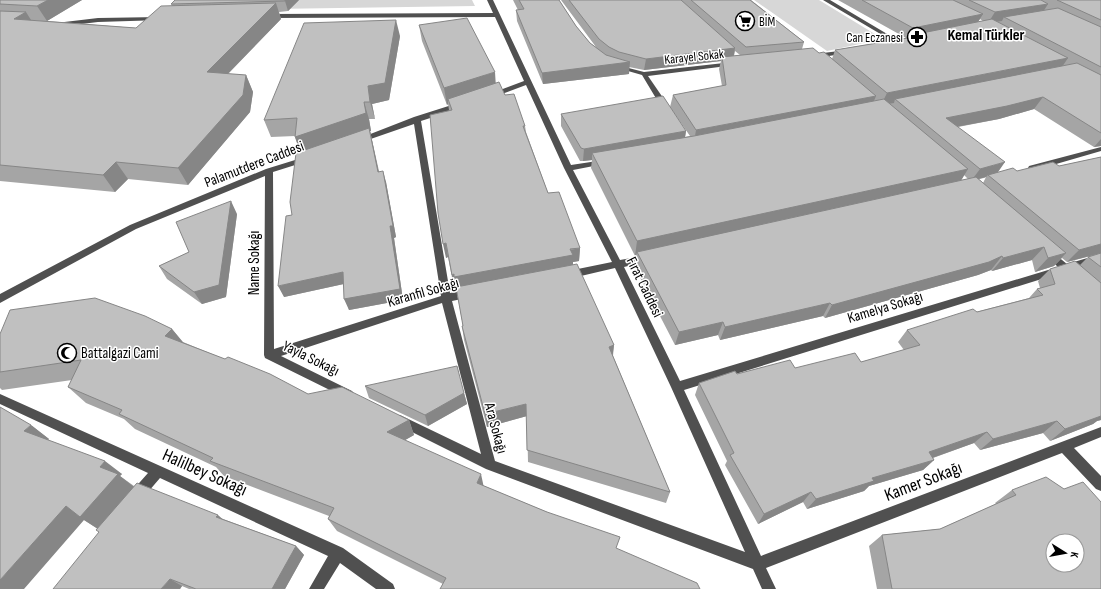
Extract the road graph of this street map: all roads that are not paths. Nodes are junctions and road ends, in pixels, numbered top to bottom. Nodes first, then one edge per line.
1 (490, 0) edge
2 (826, 0) edge
3 (498, 15) junction
4 (264, 16) edge
5 (169, 18) edge
6 (48, 25) edge
7 (909, 43) edge
8 (901, 44) junction
9 (887, 47) edge
10 (851, 52) edge
11 (815, 57) edge
12 (743, 64) edge
13 (613, 65) edge
14 (644, 74) junction
15 (529, 82) junction
16 (484, 97) edge
17 (469, 102) edge
18 (670, 114) edge
19 (417, 119) junction
20 (350, 142) edge
21 (1101, 148) edge
22 (314, 156) edge
23 (614, 160) edge
24 (568, 168) junction
25 (269, 171) junction
26 (1021, 171) edge
27 (1041, 247) edge
28 (657, 256) edge
29 (1101, 257) edge
30 (618, 265) junction
31 (1065, 268) junction
32 (556, 277) edge
33 (1077, 278) edge
34 (485, 290) edge
35 (446, 298) junction
36 (0, 299) edge
37 (269, 355) junction
38 (677, 387) junction
39 (0, 399) edge
40 (362, 401) edge
41 (390, 415) edge
42 (1101, 432) edge
43 (1064, 446) junction
44 (490, 465) junction
45 (158, 471) junction
46 (1101, 485) edge
47 (128, 506) edge
48 (338, 553) junction
49 (758, 564) junction
50 (316, 589) edge
51 (388, 589) edge
52 (769, 589) edge

1 - 3 street, Fırat Caddesi
2 - 8 street
3 - 4 street
3 - 15 street, Fırat Caddesi
5 - 6 street
7 - 8 street
8 - 9 street
10 - 11 street
12 - 14 street, Karayel Sokak
13 - 14 street
14 - 18 street
15 - 16 street
15 - 24 street, Fırat Caddesi
17 - 19 street
19 - 20 street
19 - 35 street, Ara Sokağı
21 - 26 street
22 - 25 street, Palamutdere Caddesi
23 - 24 street
24 - 30 street, Fırat Caddesi
25 - 36 street, Palamutdere Caddesi
25 - 37 street, Name Sokağı
27 - 31 street
28 - 30 street
29 - 31 street, Kamelya Sokağı
30 - 32 street
30 - 38 street, Fırat Caddesi
31 - 33 street
31 - 38 street, Kamelya Sokağı
34 - 35 street, Karanfil Sokağı
35 - 37 street, Karanfil Sokağı
35 - 44 street, Ara Sokağı
37 - 40 street, Yayla Sokağı
38 - 49 street, Fırat Caddesi
39 - 45 street, Halilbey Sokağı
41 - 44 street
42 - 43 street, Kamer Sokağı
43 - 46 street
43 - 49 street, Kamer Sokağı
44 - 49 street, Ara Sokağı
45 - 47 street
45 - 48 street, Halilbey Sokağı
48 - 50 street
48 - 51 street, Halilbey Sokağı
49 - 52 street, Fırat Caddesi

